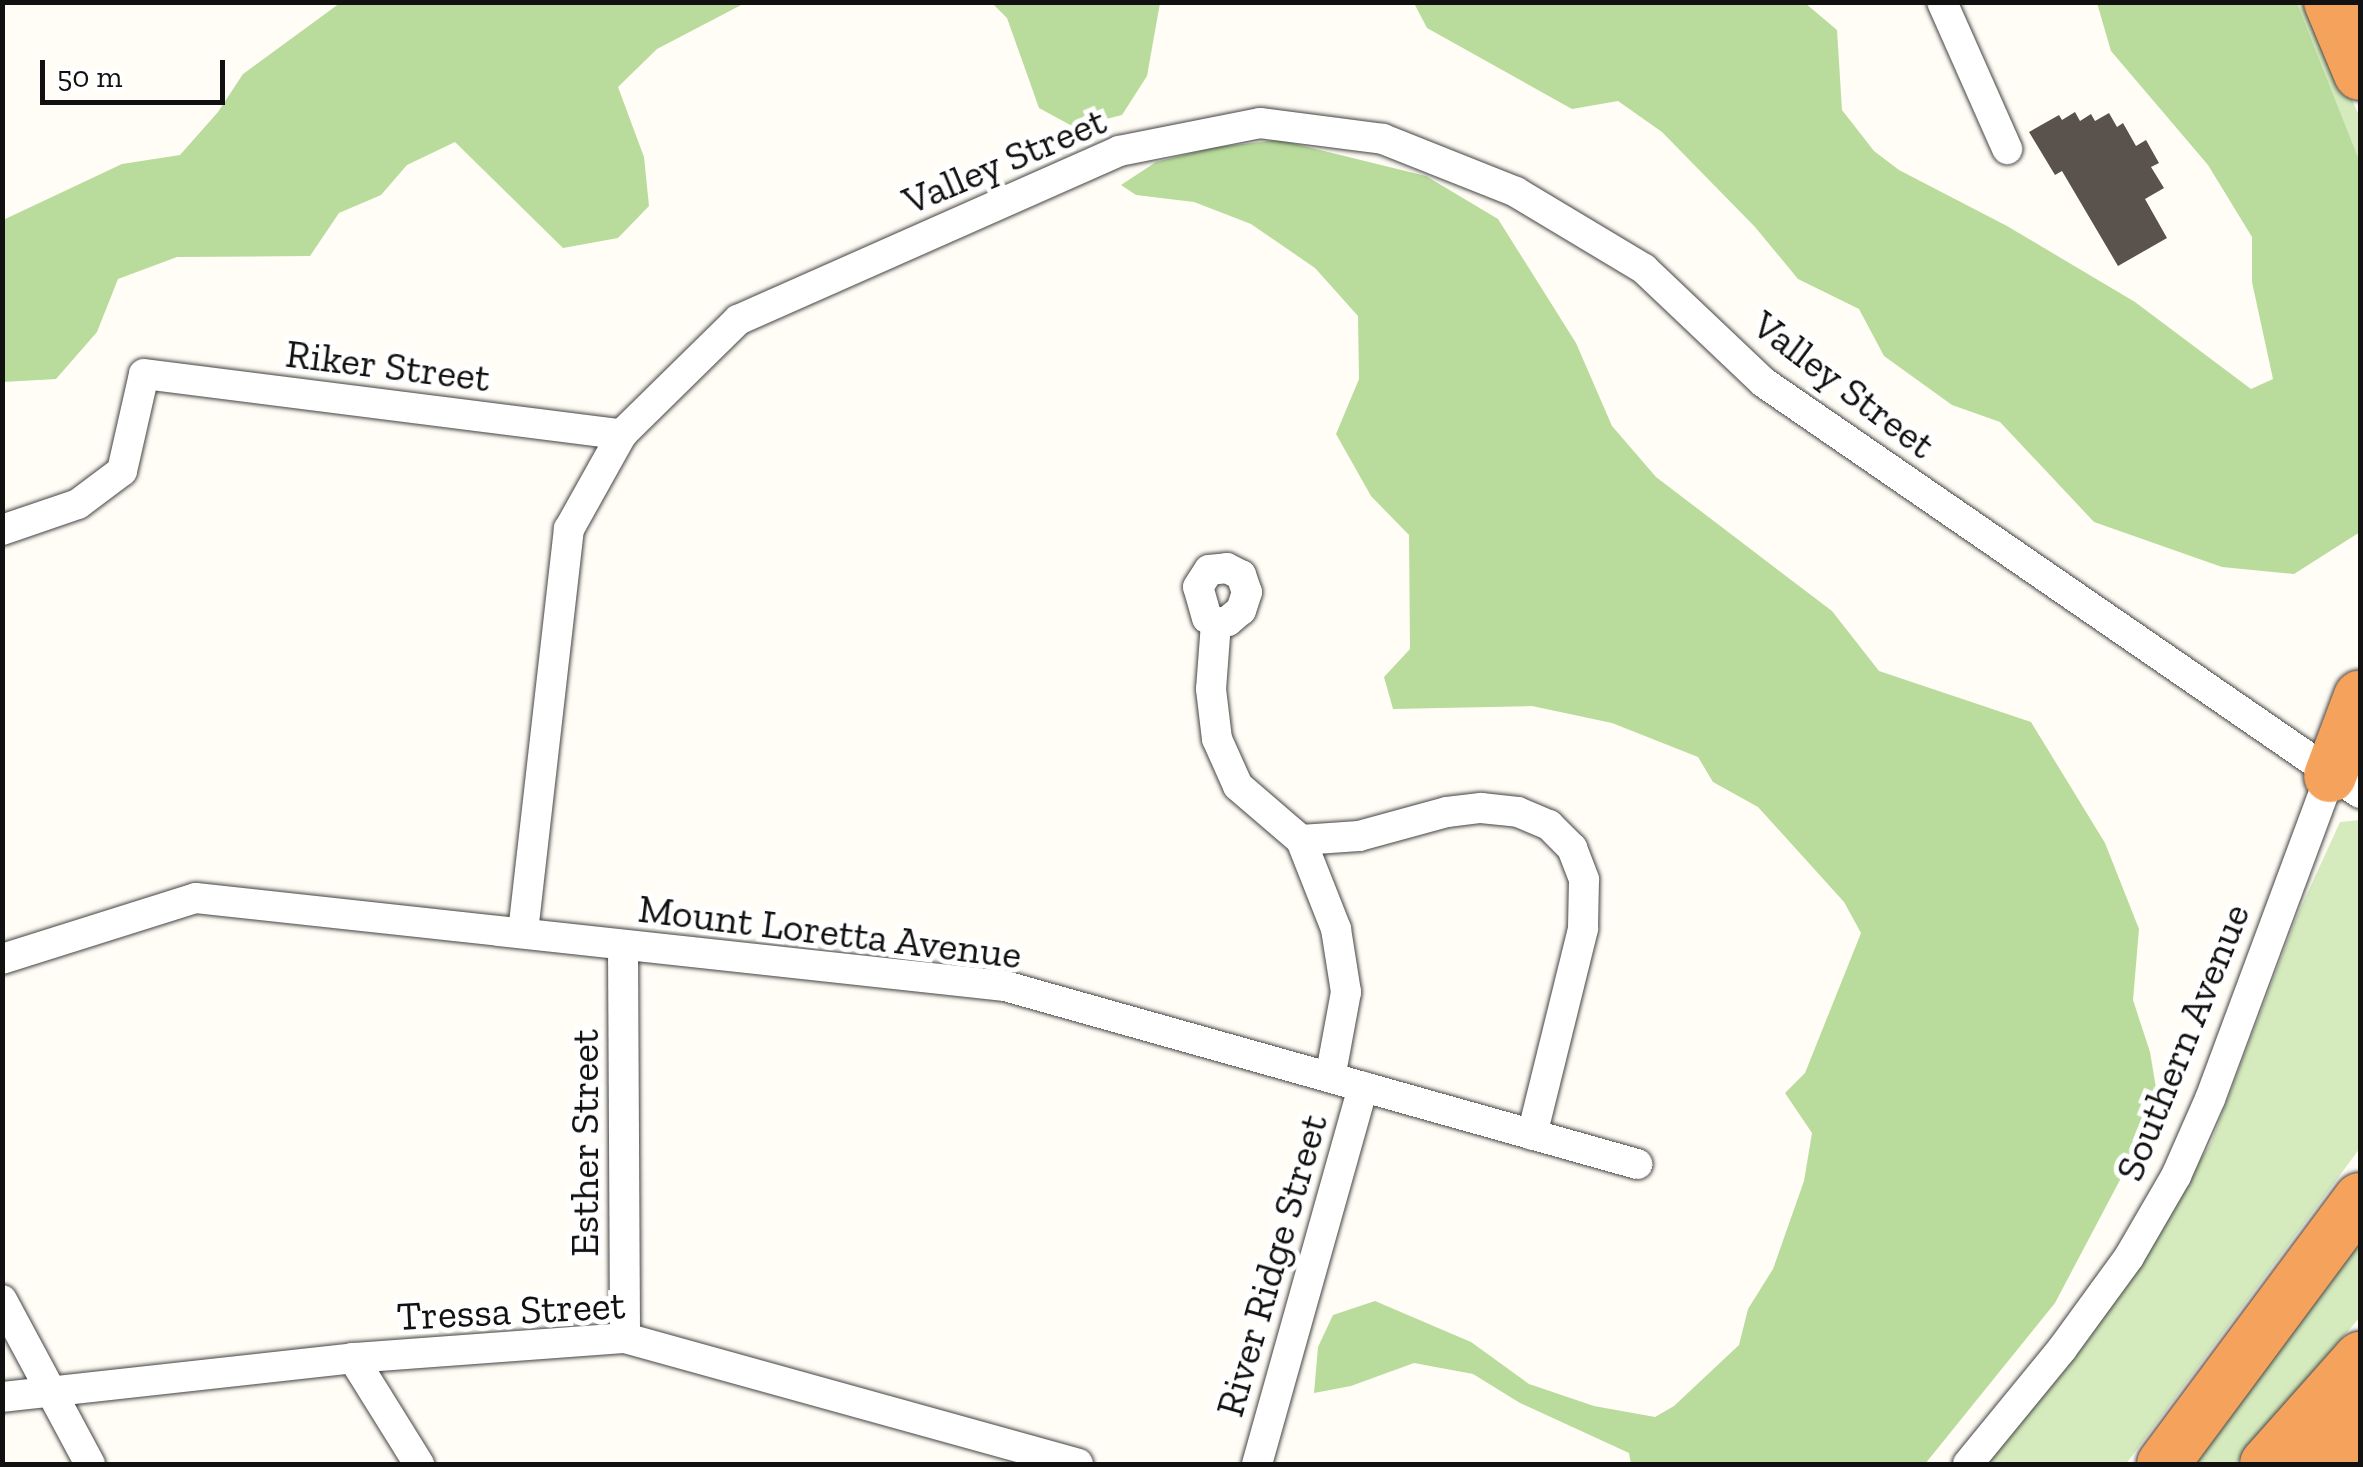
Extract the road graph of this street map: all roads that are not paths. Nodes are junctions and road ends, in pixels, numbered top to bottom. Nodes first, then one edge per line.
1 (1942, 2) edge
2 (2330, 2) edge
3 (2360, 74) edge
4 (2006, 150) dead end
5 (622, 434) junction
6 (2, 530) edge
7 (1216, 623) dead end
8 (2360, 696) edge
9 (2345, 784) edge
10 (1301, 840) junction
11 (522, 932) junction
12 (623, 947) junction
13 (2, 959) edge
14 (1330, 1078) junction
15 (1363, 1086) junction
16 (1532, 1135) junction
17 (1636, 1164) dead end
18 (2360, 1198) edge
19 (2, 1300) edge
20 (625, 1338) junction
21 (353, 1358) junction
22 (2360, 1358) edge
23 (53, 1392) junction
24 (2, 1398) edge
25 (2360, 1425) edge
26 (90, 1464) edge
27 (419, 1464) edge
28 (1078, 1464) edge
29 (1257, 1464) edge
30 (1968, 1464) edge
31 (2163, 1464) edge
32 (2266, 1464) edge
33 (2325, 1464) edge

1 - 4 street
2 - 3 highway
5 - 6 street, Riker Street
5 - 9 street, Valley Street
5 - 11 street, Valley Street
7 - 10 street, River Ridge Street
8 - 9 highway
9 - 30 street, Southern Avenue
10 - 14 street, River Ridge Street
10 - 16 street
11 - 12 street, Mount Loretta Avenue
11 - 13 street, Mount Loretta Avenue
12 - 14 street, Mount Loretta Avenue
12 - 20 street, Esther Street
14 - 15 street, Mount Loretta Avenue
15 - 16 street, Mount Loretta Avenue
15 - 29 street, River Ridge Street
16 - 17 street, Mount Loretta Avenue
18 - 31 highway
19 - 23 street
20 - 21 street, Tressa Street
20 - 28 street, Tressa Street
21 - 23 street, Tressa Street
21 - 27 street
22 - 32 highway
23 - 24 street, Tressa Street
23 - 26 street
25 - 33 highway

